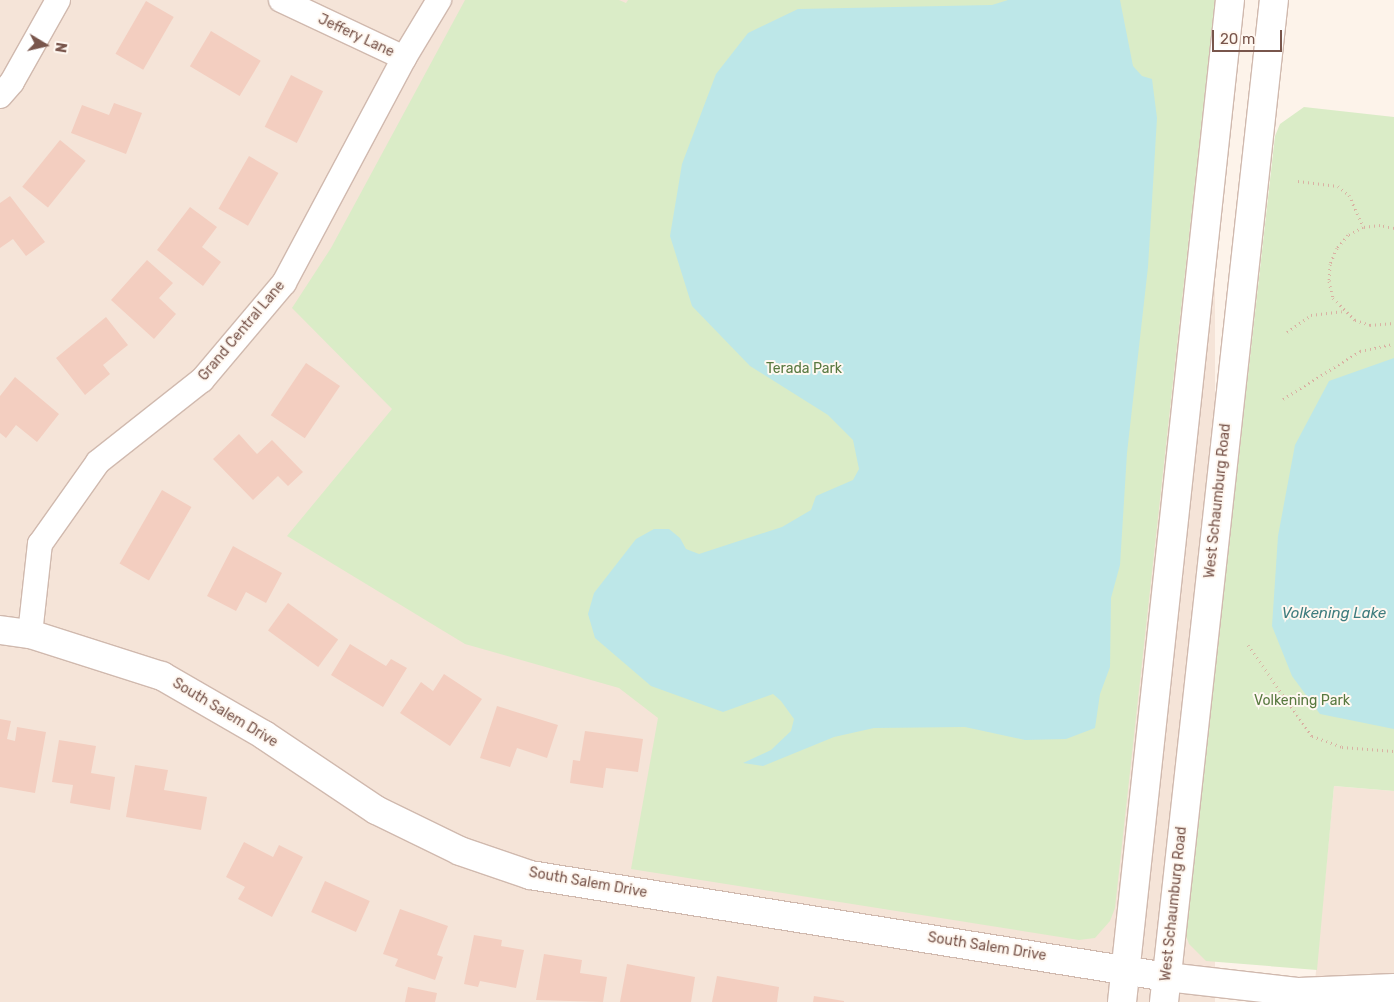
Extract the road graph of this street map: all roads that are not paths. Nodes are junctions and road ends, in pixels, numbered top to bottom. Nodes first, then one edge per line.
1 (58, 0) edge
2 (281, 0) edge
3 (439, 0) edge
4 (1230, 0) edge
5 (1274, 0) edge
6 (404, 58) junction
7 (0, 96) edge
8 (0, 630) edge
9 (30, 634) junction
10 (1126, 969) junction
11 (1394, 988) edge
12 (1165, 989) edge
13 (1122, 1002) edge

1 - 7 street
2 - 6 street, Jeffery Lane
3 - 6 street, Grand Central Lane
4 - 10 main road
5 - 12 main road, West Schaumburg Road
6 - 9 street, Grand Central Lane
8 - 9 main road, South Salem Drive
9 - 10 main road, South Salem Drive
10 - 12 main road, South Salem Drive
10 - 13 main road
11 - 12 main road, South Salem Drive

